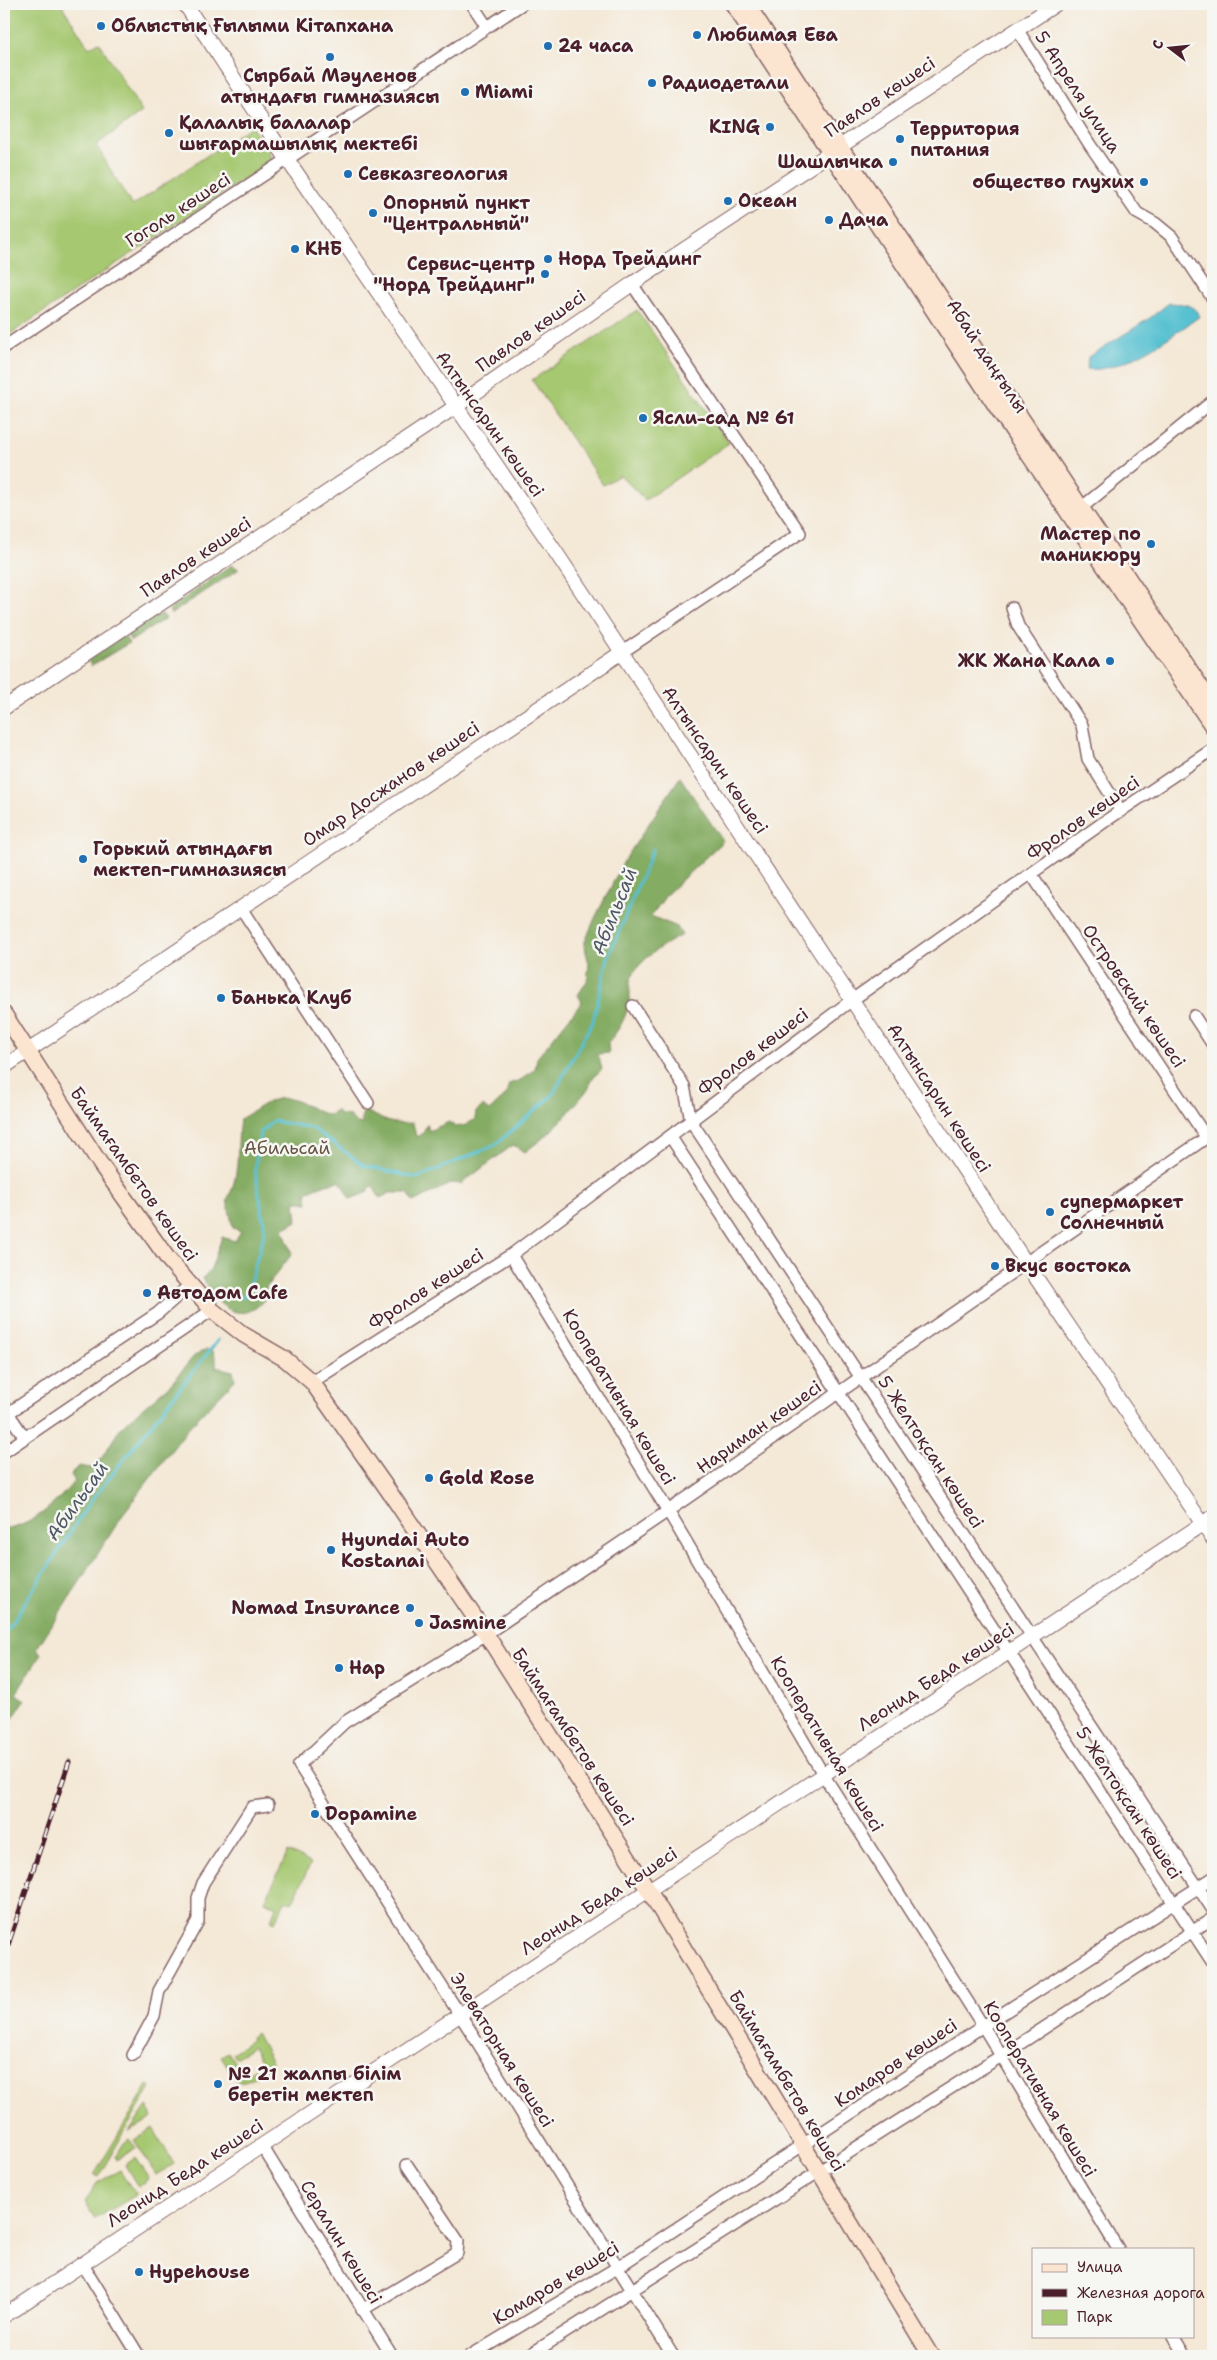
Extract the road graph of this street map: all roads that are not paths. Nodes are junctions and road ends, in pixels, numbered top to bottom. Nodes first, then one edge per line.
1 (184, 4) edge
2 (472, 4) edge
3 (522, 4) edge
4 (733, 4) edge
5 (747, 4) edge
6 (1056, 4) edge
7 (487, 27) junction
8 (1017, 29) junction
9 (835, 150) junction
10 (287, 159) junction
11 (632, 284) junction
12 (1213, 299) edge
13 (4, 347) edge
14 (1213, 402) edge
15 (455, 407) junction
16 (1081, 508) junction
17 (1012, 608) dead end
18 (621, 653) junction
19 (1213, 705) edge
20 (4, 708) edge
21 (1213, 727) edge
22 (1213, 749) edge
23 (1121, 811) junction
24 (1032, 875) junction
25 (241, 908) junction
26 (852, 1000) junction
27 (633, 1006) dead end
28 (4, 1014) edge
29 (1194, 1016) dead end
30 (1213, 1045) edge
31 (28, 1051) junction
32 (4, 1067) edge
33 (368, 1103) dead end
34 (691, 1121) junction
35 (1210, 1135) edge
36 (670, 1136) junction
37 (511, 1255) junction
38 (1026, 1263) junction
39 (190, 1285) junction
40 (212, 1310) junction
41 (860, 1377) junction
42 (312, 1382) junction
43 (838, 1393) junction
44 (5, 1412) edge
45 (24, 1438) junction
46 (4, 1452) edge
47 (668, 1511) junction
48 (1208, 1520) edge
49 (1213, 1539) edge
50 (486, 1634) junction
51 (1032, 1636) junction
52 (1008, 1651) junction
53 (299, 1765) joint
54 (822, 1774) junction
55 (268, 1805) dead end
56 (1213, 1878) edge
57 (1198, 1888) junction
58 (649, 1891) junction
59 (1174, 1904) junction
60 (1213, 1910) edge
61 (1213, 1918) edge
62 (1193, 1932) junction
63 (1213, 1963) edge
64 (460, 2015) junction
65 (983, 2026) junction
66 (133, 2055) dead end
67 (1001, 2056) junction
68 (804, 2145) junction
69 (262, 2146) junction
70 (407, 2165) dead end
71 (819, 2170) junction
72 (1117, 2248) edge
73 (82, 2263) junction
74 (618, 2267) junction
75 (632, 2290) junction
76 (362, 2310) junction
77 (4, 2316) edge
78 (1173, 2338) edge
79 (139, 2356) edge
80 (392, 2356) edge
81 (470, 2356) edge
82 (528, 2356) edge
83 (673, 2356) edge
84 (931, 2356) edge
85 (1185, 2356) edge

1 - 10 street, Алтынсарин көшесі
2 - 7 street
3 - 7 street, Гоголь көшесі
4 - 9 main road, Абай даңғылы
5 - 9 main road, Абай даңғылы
6 - 8 street, Павлов көшесі
7 - 10 street, Гоголь көшесі
8 - 9 street, Павлов көшесі
8 - 12 street, 5 Апреля улица
9 - 11 street, Павлов көшесі
9 - 16 main road, Абай даңғылы
9 - 21 main road, Абай даңғылы
10 - 13 street, Гоголь көшесі
10 - 15 street, Алтынсарин көшесі
11 - 15 street, Павлов көшесі
11 - 18 street, Омар Досжанов көшесі
14 - 16 street
15 - 18 street, Алтынсарин көшесі
15 - 20 street, Павлов көшесі
16 - 19 main road, Абай даңғылы
17 - 23 street
18 - 25 street, Омар Досжанов көшесі
18 - 26 street, Алтынсарин көшесі
22 - 23 street, Фролов көшесі
23 - 24 street, Фролов көшесі
24 - 26 street, Фролов көшесі
24 - 35 street, Островский көшесі
25 - 31 street, Омар Досжанов көшесі
25 - 33 street
26 - 34 street, Фролов көшесі
26 - 38 street, Алтынсарин көшесі
27 - 34 street, 5 Желтоқсан көшесі
28 - 31 main road, Баймағамбетов көшесі
29 - 30 street
31 - 32 street, Омар Досжанов көшесі
31 - 39 main road, Баймағамбетов көшесі
34 - 36 street, Фролов көшесі
34 - 41 street, 5 Желтоқсан көшесі
35 - 38 street, Нариман көшесі
36 - 37 street, Фролов көшесі
36 - 43 street, 5 Желтоқсан көшесі
37 - 42 street, Фролов көшесі
37 - 47 street, Кооперативная көшесі
38 - 41 street, Нариман көшесі
38 - 48 street, Алтынсарин көшесі
39 - 40 main road, Баймағамбетов көшесі
39 - 44 street
40 - 42 main road, Баймағамбетов көшесі
40 - 45 street
41 - 43 street, Нариман көшесі
41 - 51 street, 5 Желтоқсан көшесі
42 - 50 main road, Баймағамбетов көшесі
43 - 47 street, Нариман көшесі
43 - 52 street, 5 Желтоқсан көшесі
44 - 45 street
45 - 46 street
47 - 50 street, Нариман көшесі
47 - 54 street, Кооперативная көшесі
48 - 49 street, Алтынсарин көшесі
48 - 51 street, Леонид Беда көшесі
50 - 53 street, Нариман көшесі
50 - 58 main road, Баймағамбетов көшесі
51 - 52 street, Леонид Беда көшесі
51 - 57 street, 5 Желтоқсан көшесі
52 - 54 street, Леонид Беда көшесі
52 - 59 street, 5 Желтоқсан көшесі
53 - 64 street, Элеваторная көшесі
54 - 58 street, Леонид Беда көшесі
54 - 65 street, Кооперативная көшесі
55 - 66 street
56 - 57 street, Комаров көшесі
57 - 59 street, Комаров көшесі
57 - 60 street, 5 Желтоқсан көшесі
58 - 64 street, Леонид Беда көшесі
58 - 68 main road, Баймағамбетов көшесі
59 - 62 street, 5 Желтоқсан көшесі
59 - 65 street, Комаров көшесі
61 - 62 street
62 - 63 street, 5 Желтоқсан көшесі
62 - 67 street
64 - 69 street, Леонид Беда көшесі
64 - 74 street, Элеваторная көшесі
65 - 67 street, Кооперативная көшесі
65 - 68 street, Комаров көшесі
67 - 71 street
67 - 72 street, Кооперативная көшесі
68 - 71 main road, Баймағамбетов көшесі
68 - 74 street, Комаров көшесі
69 - 73 street, Леонид Беда көшесі
69 - 76 street, Сералин көшесі
70 - 76 street
71 - 75 street
71 - 84 main road, Баймағамбетов көшесі
73 - 77 street, Леонид Беда көшесі
73 - 79 street
74 - 75 street, Элеваторная көшесі
74 - 81 street, Комаров көшесі
75 - 82 street
75 - 83 street, Элеваторная көшесі
76 - 80 street, Сералин көшесі
78 - 85 street

